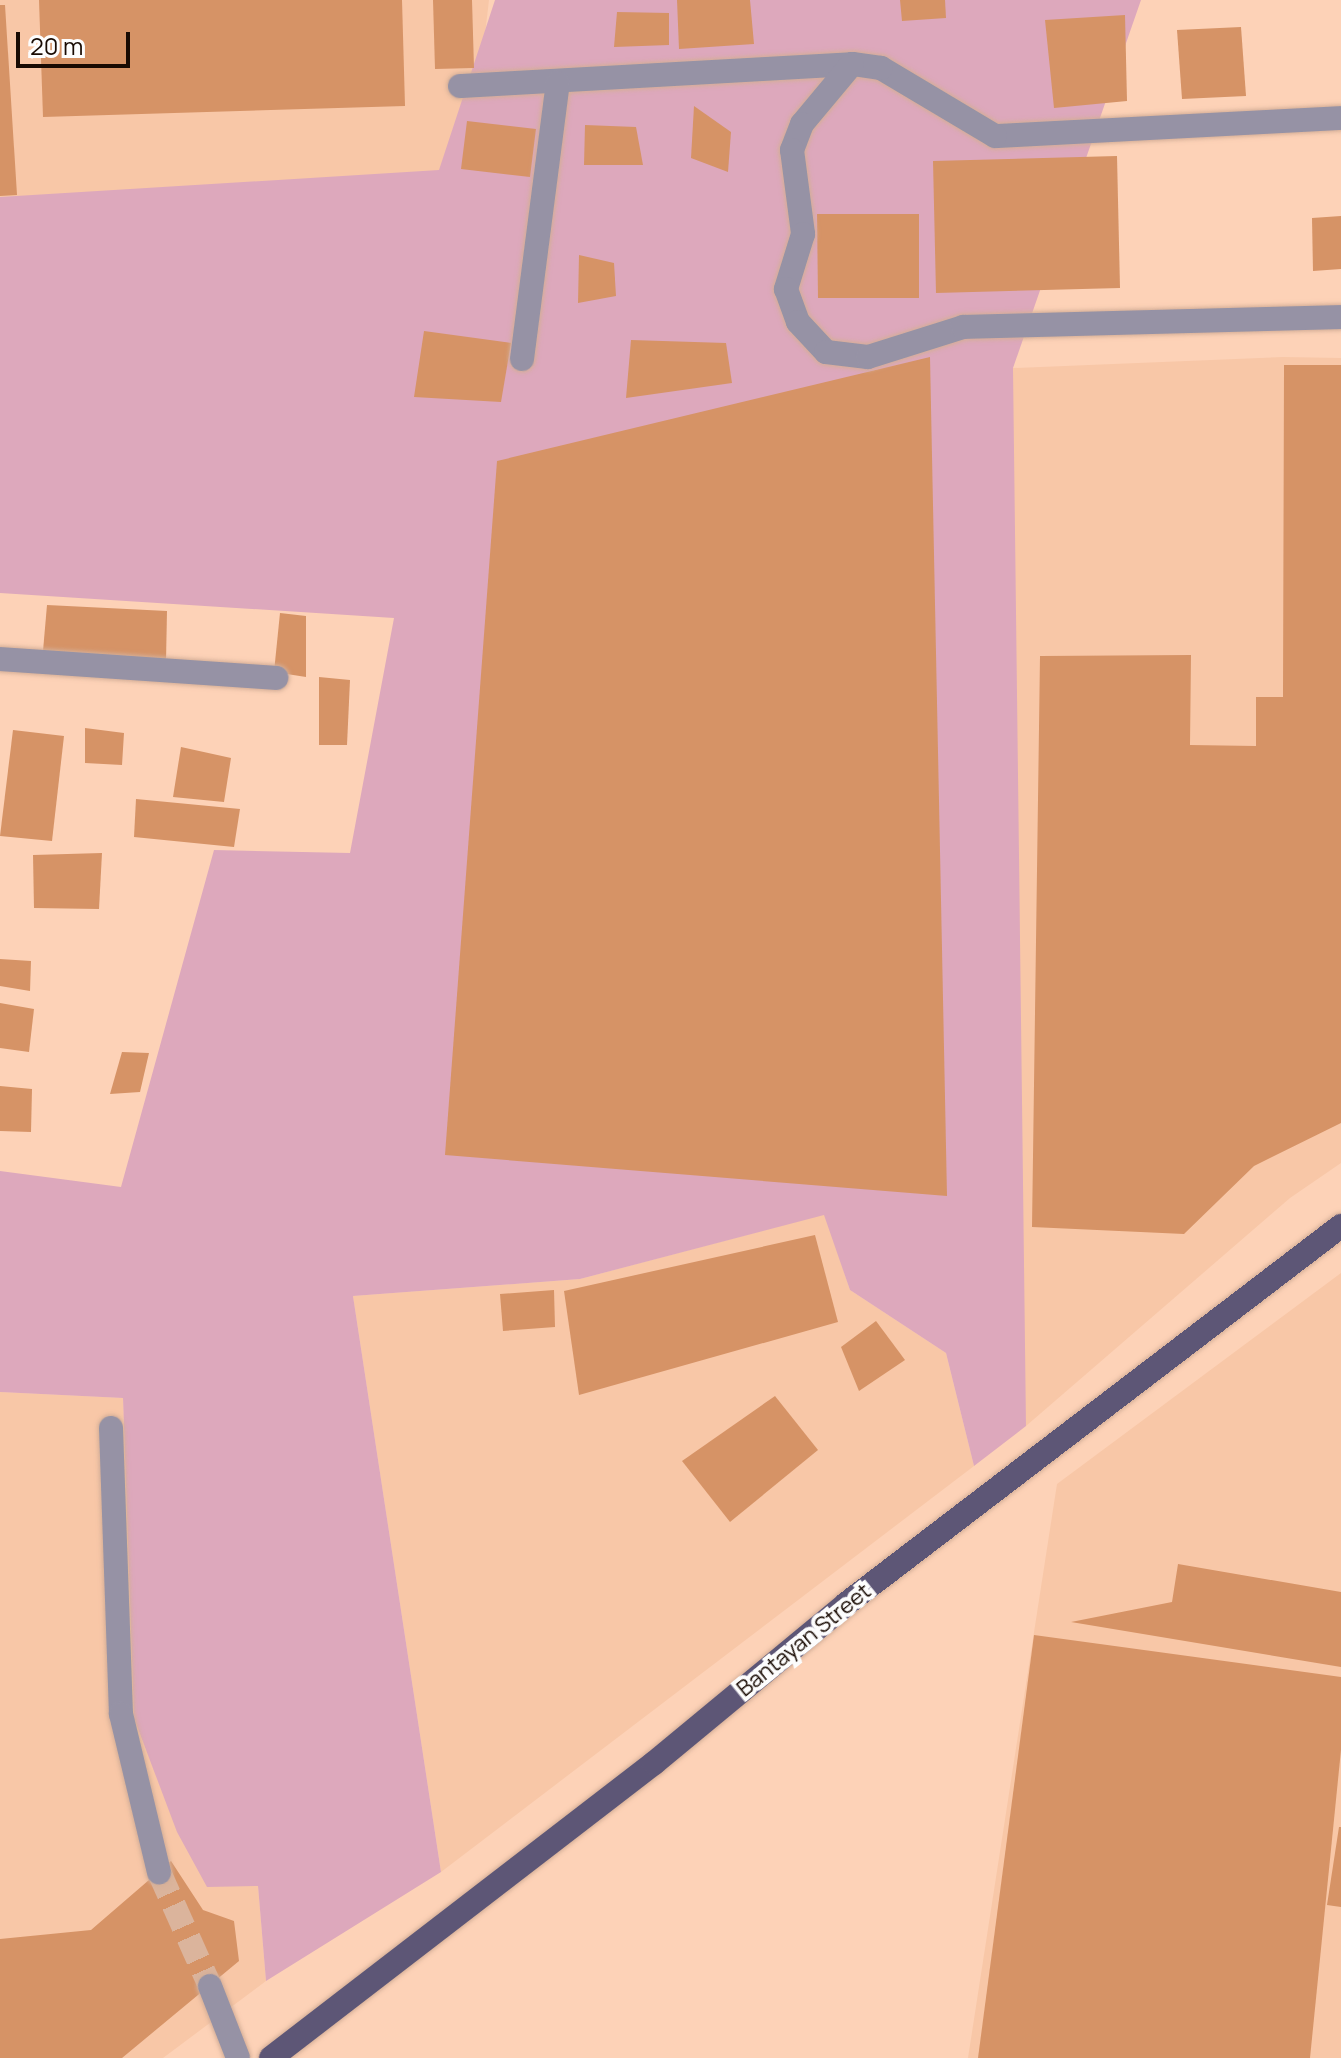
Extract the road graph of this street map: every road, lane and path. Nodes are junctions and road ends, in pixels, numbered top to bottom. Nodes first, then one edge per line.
1 (852, 64) junction
2 (558, 83) junction
3 (460, 86) dead end
4 (1341, 118) edge
5 (1341, 317) edge
6 (522, 359) dead end
7 (0, 659) edge
8 (276, 678) dead end
9 (1341, 1226) edge
10 (111, 1428) dead end
11 (159, 1872) tunnel mouth
12 (210, 1986) tunnel mouth
13 (238, 2058) edge
14 (271, 2058) edge

1 - 2 street
1 - 4 street
1 - 5 street
2 - 3 street
2 - 6 street
7 - 8 street
9 - 14 main road, Bantayan Street
10 - 11 street
12 - 13 street

